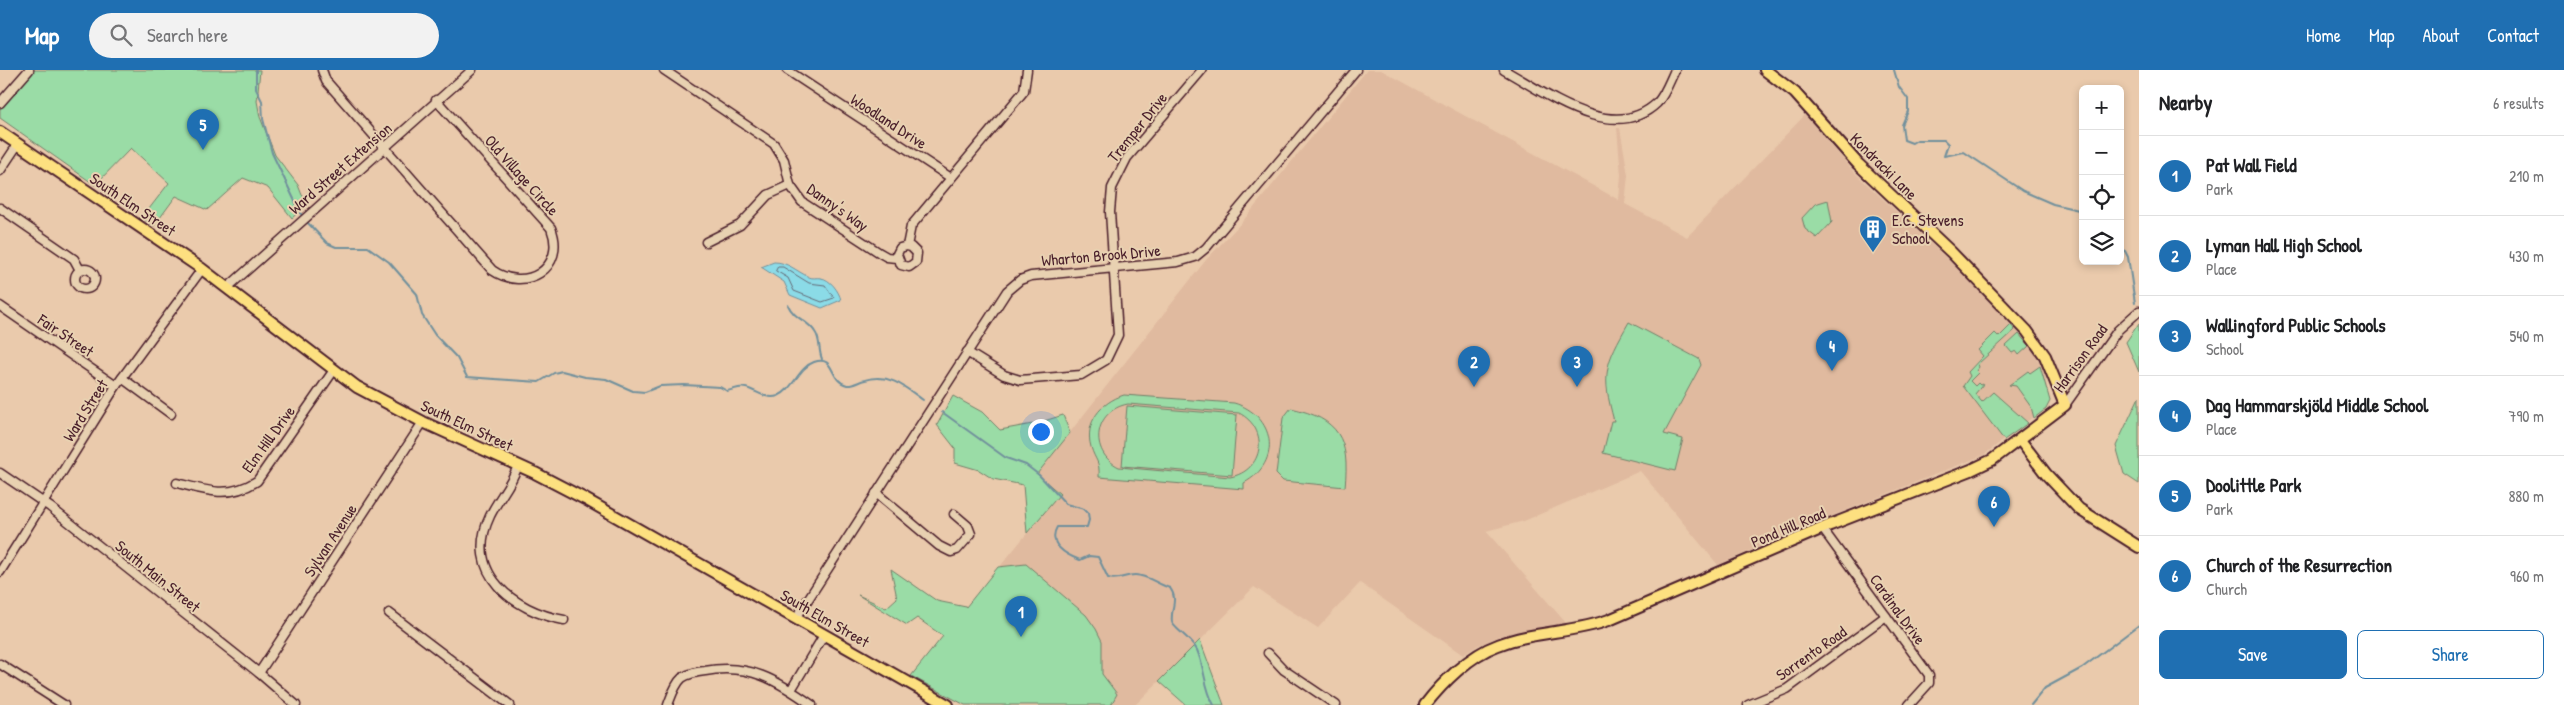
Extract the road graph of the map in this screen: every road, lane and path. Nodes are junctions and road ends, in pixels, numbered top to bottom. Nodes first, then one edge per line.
1 (29, 70) edge
2 (322, 70) edge
3 (472, 70) edge
4 (664, 70) edge
5 (787, 70) edge
6 (1202, 70) edge
7 (1356, 70) edge
8 (1504, 70) edge
9 (1675, 70) edge
10 (1766, 70) edge
11 (1024, 71) edge
12 (436, 100) junction
13 (0, 103) edge
14 (0, 132) edge
15 (18, 144) junction
16 (385, 147) junction
17 (0, 171) edge
18 (951, 178) junction
19 (790, 186) junction
20 (0, 208) edge
21 (706, 242) dead end
22 (907, 246) junction
23 (896, 258) junction
24 (1114, 268) junction
25 (202, 269) junction
26 (80, 270) dead end
27 (226, 288) junction
28 (0, 306) edge
29 (2139, 311) edge
30 (967, 352) junction
31 (334, 370) junction
32 (122, 378) junction
33 (116, 386) junction
34 (2065, 405) junction
35 (170, 414) dead end
36 (423, 422) junction
37 (2020, 440) junction
38 (518, 466) junction
39 (0, 473) edge
40 (177, 483) dead end
41 (876, 493) junction
42 (44, 502) junction
43 (954, 514) dead end
44 (1822, 528) junction
45 (2139, 547) edge
46 (0, 572) edge
47 (390, 613) dead end
48 (1886, 616) junction
49 (796, 618) junction
50 (564, 620) dead end
51 (824, 635) junction
52 (1268, 653) dead end
53 (0, 664) edge
54 (259, 673) junction
55 (791, 690) junction
56 (291, 704) edge
57 (64, 705) edge
58 (510, 705) edge
59 (668, 705) edge
60 (812, 705) edge
61 (948, 705) edge
62 (1336, 705) edge
63 (1425, 705) edge
64 (1748, 705) edge
65 (1909, 705) edge

1 - 13 street
2 - 16 street, Old Village Circle
3 - 12 street, Ward Street Extension
4 - 19 street, Danny's Way
5 - 18 street, Woodland Drive
6 - 24 street, Tremper Drive
7 - 24 street, Wharton Brook Drive
8 - 9 street
10 - 34 main road, Kondracki Lane
11 - 18 street
12 - 16 street, Ward Street Extension
12 - 16 street, Old Village Circle
14 - 15 main road, South Elm Street
15 - 17 street
15 - 25 main road, South Elm Street
16 - 27 street, Ward Street Extension
18 - 22 street
19 - 21 street
19 - 23 street, Danny's Way
20 - 26 street
22 - 23 street
22 - 23 street, Danny's Way
24 - 30 street, Wharton Brook Drive
24 - 30 street, Tremper Drive
25 - 27 main road, South Elm Street
25 - 32 street, Ward Street
27 - 31 main road, South Elm Street
28 - 33 street, Fair Street
29 - 34 street, Harrison Road
30 - 41 street, Wharton Brook Drive
31 - 36 main road, South Elm Street
31 - 40 street, Elm Hill Drive
32 - 33 street, Ward Street
32 - 35 street
33 - 42 street, Ward Street
34 - 37 main road, Harrison Road
36 - 38 main road, South Elm Street
36 - 54 street, Sylvan Avenue
37 - 44 main road, Pond Hill Road
37 - 45 main road
38 - 49 main road, South Elm Street
38 - 50 street
39 - 42 street, South Main Street
41 - 43 street
41 - 49 street, Wharton Brook Drive
42 - 46 street, Ward Street
42 - 54 street, South Main Street
44 - 48 street, Cardinal Drive
44 - 63 main road, Pond Hill Road
47 - 58 street
48 - 64 street, Sorrento Road
48 - 65 street, Cardinal Drive
49 - 51 main road, South Elm Street
51 - 55 street
51 - 61 main road, South Elm Street
52 - 62 street
53 - 57 street
54 - 56 street, South Main Street
55 - 59 street
55 - 60 street

